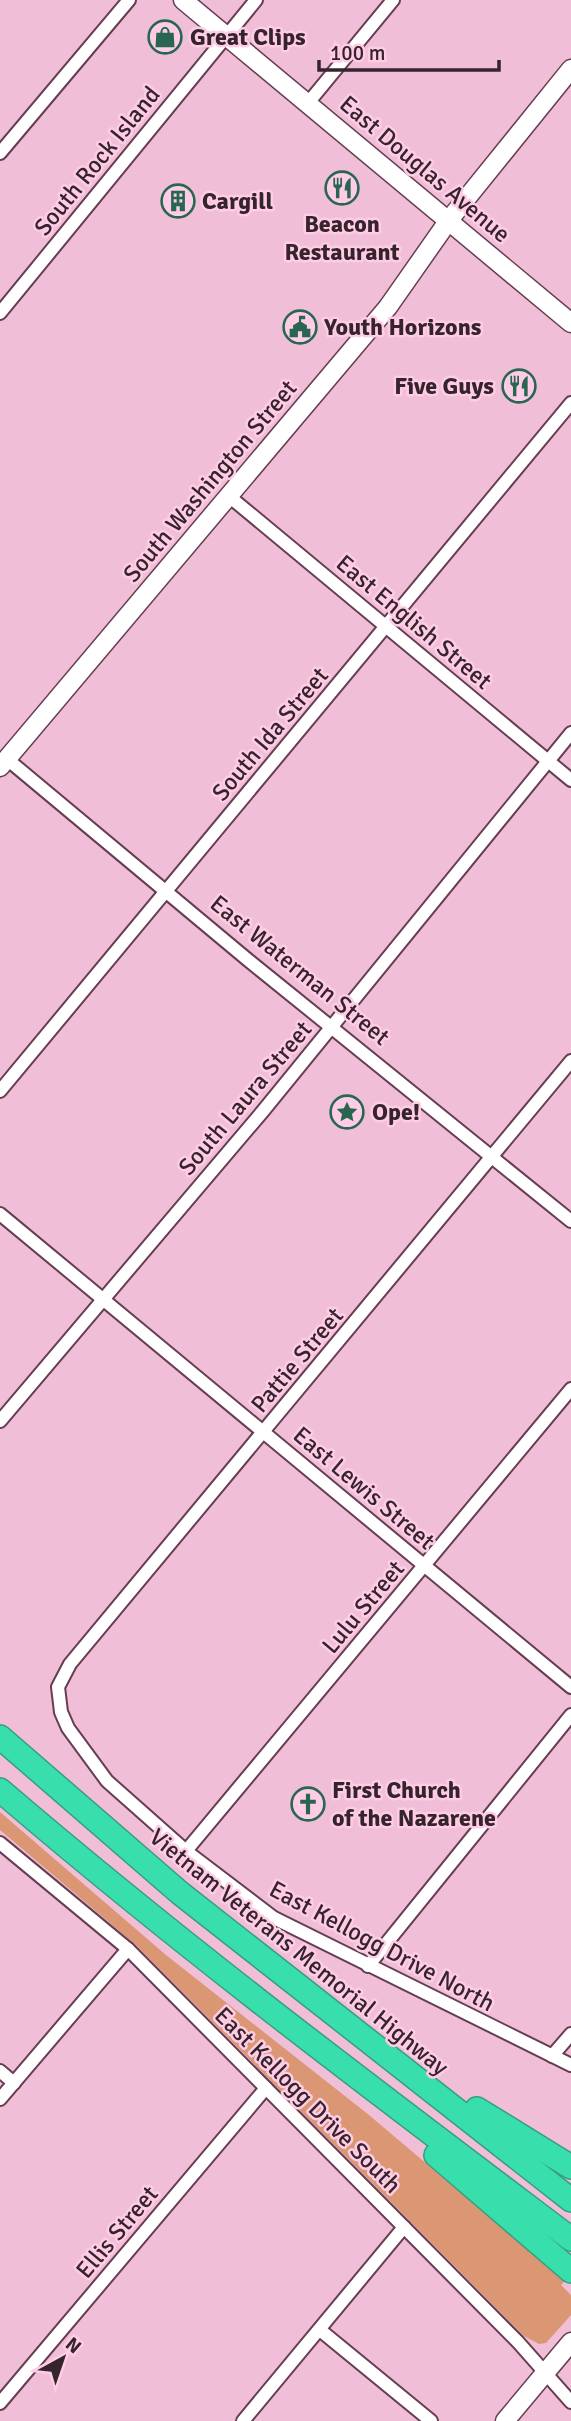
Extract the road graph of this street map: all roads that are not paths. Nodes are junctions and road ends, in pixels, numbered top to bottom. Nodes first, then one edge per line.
1 (129, 0) edge
2 (183, 0) edge
3 (256, 0) edge
4 (393, 0) edge
5 (227, 36) junction
6 (571, 69) edge
7 (308, 103) junction
8 (0, 153) edge
9 (449, 220) junction
10 (0, 313) edge
11 (571, 323) edge
12 (571, 403) edge
13 (230, 497) junction
14 (386, 626) junction
15 (571, 733) edge
16 (2, 760) edge
17 (548, 761) junction
18 (571, 780) edge
19 (166, 892) junction
20 (331, 1027) junction
21 (571, 1061) edge
22 (0, 1091) edge
23 (493, 1157) junction
24 (0, 1214) edge
25 (571, 1221) edge
26 (102, 1300) junction
27 (571, 1390) edge
28 (0, 1421) edge
29 (263, 1432) junction
30 (424, 1566) junction
31 (571, 1687) edge
32 (58, 1688) joint
33 (571, 1715) edge
34 (0, 1737) edge
35 (0, 1790) edge
36 (0, 1843) edge
37 (186, 1851) junction
38 (128, 1949) junction
39 (368, 1966) junction
40 (283, 1977) junction
41 (247, 1994) junction
42 (571, 2034) edge
43 (552, 2056) junction
44 (571, 2066) edge
45 (0, 2071) edge
46 (14, 2083) junction
47 (266, 2088) junction
48 (0, 2099) edge
49 (571, 2166) edge
50 (571, 2200) edge
51 (404, 2227) junction
52 (571, 2239) edge
53 (566, 2267) edge
54 (320, 2330) junction
55 (571, 2342) edge
56 (545, 2373) junction
57 (571, 2402) edge
58 (0, 2403) edge
59 (243, 2421) edge
60 (431, 2421) edge
61 (505, 2421) edge

1 - 8 street
2 - 5 main road, East Douglas Avenue
3 - 5 street, South Rock Island
4 - 7 street
5 - 7 main road, East Douglas Avenue
5 - 10 street, South Rock Island
6 - 9 main road, South Washington Street
7 - 9 main road, East Douglas Avenue
9 - 11 main road, East Douglas Avenue
9 - 13 main road, South Washington Street
12 - 14 street, South Ida Street
13 - 14 street, East English Street
13 - 16 main road, South Washington Street
14 - 17 street, East English Street
14 - 19 street, South Ida Street
15 - 17 street, South Laura Street
16 - 19 street, East Waterman Street
17 - 18 street, East English Street
17 - 20 street, South Laura Street
19 - 20 street, East Waterman Street
19 - 22 street, South Ida Street
20 - 23 street, East Waterman Street
20 - 26 street, South Laura Street
21 - 23 street, Pattie Street
23 - 25 street, East Waterman Street
23 - 29 street, Pattie Street
24 - 26 street, East Lewis Street
26 - 28 street, South Laura Street
26 - 29 street, East Lewis Street
27 - 30 street, Lulu Street
29 - 30 street, East Lewis Street
29 - 32 street, Pattie Street
30 - 31 street, East Lewis Street
30 - 37 street, Lulu Street
32 - 37 street, East Kellogg Drive North
33 - 39 street
34 - 40 highway, Vietnam Veterans Memorial Highway
35 - 41 highway
36 - 38 street, East Kellogg Drive South
37 - 39 street, East Kellogg Drive North
38 - 46 street
38 - 47 street, East Kellogg Drive South
39 - 43 street, East Kellogg Drive North
40 - 49 highway
40 - 50 highway, Vietnam Veterans Memorial Highway
41 - 52 highway
41 - 53 highway
42 - 43 street
43 - 44 street, East Kellogg Drive North
45 - 46 street
46 - 48 street
47 - 51 street, East Kellogg Drive South
47 - 58 street, Ellis Street
51 - 54 street
51 - 56 street, East Kellogg Drive South
54 - 59 street
54 - 60 street
55 - 56 main road
56 - 57 street, East Kellogg Drive South
56 - 61 main road

